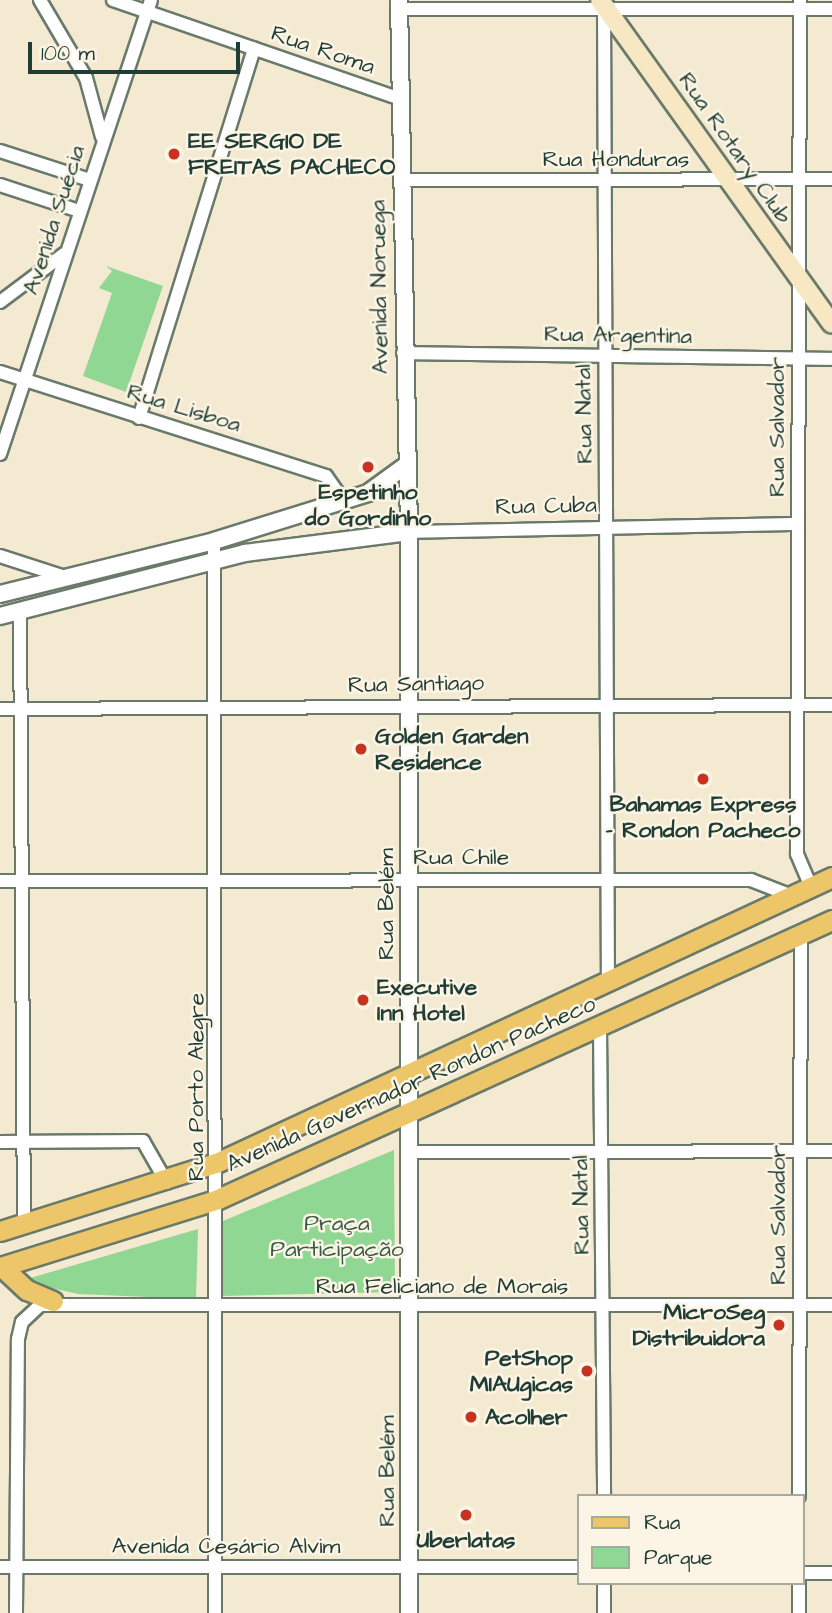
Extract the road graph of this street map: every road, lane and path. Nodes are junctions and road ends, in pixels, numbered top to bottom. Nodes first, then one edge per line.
1 (40, 0) edge
2 (113, 0) edge
3 (602, 2) edge
4 (400, 4) edge
5 (800, 4) edge
6 (149, 6) edge
7 (832, 9) edge
8 (254, 49) junction
9 (400, 99) junction
10 (102, 137) junction
11 (0, 151) edge
12 (726, 179) junction
13 (799, 179) junction
14 (832, 179) edge
15 (90, 180) junction
16 (401, 180) junction
17 (604, 181) junction
18 (0, 185) edge
19 (79, 211) junction
20 (65, 254) junction
21 (799, 281) junction
22 (0, 302) edge
23 (832, 324) edge
24 (403, 353) junction
25 (604, 355) junction
26 (799, 359) junction
27 (832, 359) edge
28 (0, 372) edge
29 (26, 380) junction
30 (139, 418) junction
31 (0, 454) edge
32 (405, 466) junction
33 (368, 493) junction
34 (343, 500) junction
35 (407, 504) junction
36 (798, 524) junction
37 (607, 528) junction
38 (409, 532) junction
39 (214, 541) junction
40 (0, 556) edge
41 (215, 561) junction
42 (62, 576) junction
43 (0, 594) edge
44 (20, 611) junction
45 (0, 616) edge
46 (604, 703) junction
47 (410, 705) junction
48 (797, 705) junction
49 (832, 705) edge
50 (216, 707) junction
51 (0, 709) edge
52 (24, 709) junction
53 (409, 877) junction
54 (832, 877) edge
55 (606, 879) junction
56 (0, 881) edge
57 (22, 881) junction
58 (217, 881) junction
59 (811, 887) junction
60 (792, 896) junction
61 (832, 919) edge
62 (801, 934) junction
63 (608, 982) junction
64 (600, 1033) junction
65 (411, 1070) junction
66 (411, 1111) junction
67 (23, 1140) junction
68 (0, 1142) edge
69 (799, 1151) junction
70 (832, 1151) edge
71 (410, 1152) junction
72 (602, 1154) junction
73 (216, 1163) junction
74 (167, 1184) junction
75 (218, 1199) junction
76 (24, 1226) junction
77 (0, 1231) edge
78 (1, 1267) edge
79 (53, 1301) junction
80 (800, 1305) junction
81 (832, 1306) edge
82 (410, 1307) junction
83 (603, 1307) junction
84 (211, 1308) junction
85 (604, 1494) edge
86 (799, 1494) edge
87 (216, 1566) junction
88 (0, 1567) edge
89 (16, 1567) junction
90 (576, 1567) edge
91 (409, 1568) junction
92 (804, 1573) edge
93 (832, 1573) edge
94 (604, 1585) edge
95 (799, 1585) edge
96 (16, 1613) edge
97 (215, 1613) edge
98 (409, 1613) edge
99 (604, 1613) edge
100 (799, 1613) edge

1 - 10 street
2 - 6 street, Rua Roma
3 - 4 street
3 - 5 street
3 - 12 main road, Rua Rotary Club
3 - 17 street, Rua Natal
4 - 9 street, Avenida Noruega
5 - 7 street
5 - 13 street, Rua Salvador
6 - 8 street, Rua Roma
6 - 10 street, Avenida Suécia
8 - 9 street, Rua Roma
8 - 30 street
9 - 16 street, Avenida Noruega
10 - 15 street, Avenida Suécia
11 - 15 street
12 - 13 street, Rua Honduras
12 - 17 street, Rua Honduras
12 - 21 main road, Rua Rotary Club
13 - 14 street, Rua Honduras
13 - 21 street, Rua Salvador
15 - 19 street, Avenida Suécia
16 - 17 street, Rua Honduras
16 - 24 street, Avenida Noruega
17 - 25 street, Rua Natal
18 - 19 street
19 - 20 street, Avenida Suécia
20 - 22 street
20 - 29 street, Avenida Suécia
21 - 23 main road, Rua Rotary Club
21 - 26 street, Rua Salvador
24 - 25 street, Rua Argentina
24 - 32 street, Avenida Noruega
25 - 26 street, Rua Argentina
25 - 37 street, Rua Natal
26 - 27 street, Rua Argentina
26 - 36 street, Rua Salvador
28 - 29 street, Rua Lisboa
29 - 30 street, Rua Lisboa
29 - 31 street, Avenida Suécia
30 - 34 street, Rua Lisboa
32 - 33 street
32 - 35 street, Avenida Noruega
33 - 34 street
33 - 35 street
34 - 39 street
35 - 38 street, Avenida Noruega
36 - 37 street, Rua Cuba
36 - 48 street, Rua Salvador
37 - 38 street, Rua Cuba
37 - 46 street, Rua Natal
38 - 41 street, Rua Cuba
38 - 47 street, Rua Belém
39 - 41 street, Rua Porto Alegre
39 - 42 street
40 - 42 street
41 - 44 street, Rua Cuba
41 - 50 street, Rua Porto Alegre
42 - 43 street
44 - 45 street, Rua Cuba
44 - 52 street
46 - 47 street, Rua Santiago
46 - 48 street, Rua Santiago
46 - 55 street, Rua Natal
47 - 50 street, Rua Santiago
47 - 53 street, Rua Belém
48 - 49 street, Rua Santiago
48 - 59 street, Rua Salvador
50 - 52 street, Rua Santiago
50 - 58 street, Rua Porto Alegre
51 - 52 street, Rua Santiago
52 - 57 street
53 - 55 street, Rua Chile
53 - 58 street, Rua Chile
53 - 65 street, Rua Belém
54 - 59 main road, Avenida Governador Rondon Pacheco
55 - 60 street, Rua Chile
55 - 63 street, Rua Natal
56 - 57 street, Rua Chile
57 - 58 street, Rua Chile
57 - 67 street
58 - 73 street, Rua Porto Alegre
59 - 60 main road, Avenida Governador Rondon Pacheco
60 - 63 main road, Avenida Governador Rondon Pacheco
61 - 62 main road, Avenida Governador Rondon Pacheco
62 - 64 main road, Avenida Governador Rondon Pacheco
62 - 69 street, Rua Salvador
63 - 65 main road, Avenida Governador Rondon Pacheco
64 - 66 main road, Avenida Governador Rondon Pacheco
64 - 72 street, Rua Natal
65 - 66 street, Rua Belém
65 - 73 main road, Avenida Governador Rondon Pacheco
66 - 71 street, Rua Belém
66 - 75 main road, Avenida Governador Rondon Pacheco
67 - 68 street
67 - 74 street
67 - 76 street
69 - 70 street
69 - 72 street
69 - 80 street, Rua Salvador
71 - 72 street
71 - 82 street, Rua Belém
72 - 83 street, Rua Natal
73 - 74 main road, Avenida Governador Rondon Pacheco
73 - 75 street, Rua Porto Alegre
74 - 76 main road, Avenida Governador Rondon Pacheco
75 - 78 main road, Avenida Governador Rondon Pacheco
75 - 84 street, Rua Porto Alegre
76 - 77 main road, Avenida Governador Rondon Pacheco
78 - 79 main road
79 - 84 street, Rua Feliciano de Morais
79 - 89 street
80 - 81 street, Rua Feliciano de Morais
80 - 83 street, Rua Feliciano de Morais
80 - 86 street, Rua Salvador
82 - 83 street, Rua Feliciano de Morais
82 - 84 street, Rua Feliciano de Morais
82 - 91 street, Rua Belém
83 - 85 street, Rua Natal
84 - 87 street, Rua Porto Alegre
87 - 89 street, Avenida Cesário Alvim
87 - 91 street, Avenida Cesário Alvim
87 - 97 street, Rua Porto Alegre
88 - 89 street, Avenida Cesário Alvim
89 - 96 street
90 - 91 street, Avenida Cesário Alvim
91 - 98 street, Rua Belém
92 - 93 street
94 - 99 street
95 - 100 street

